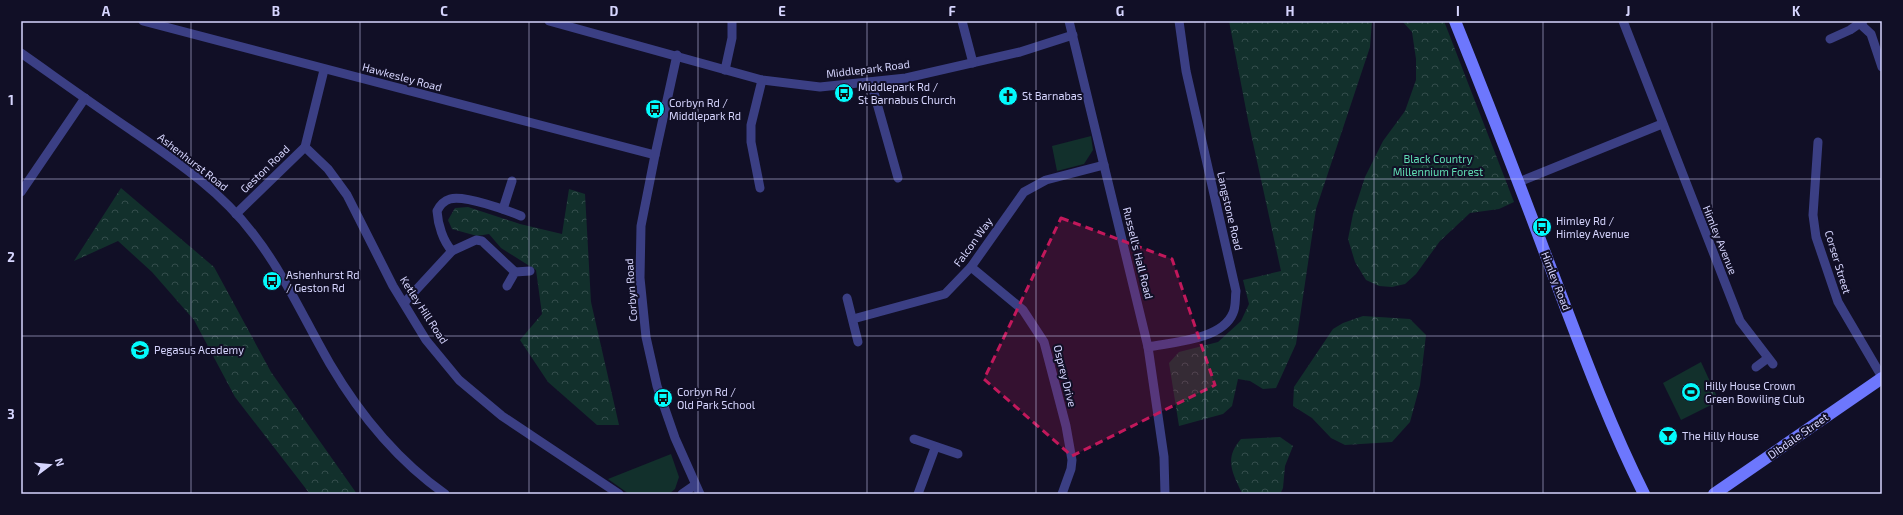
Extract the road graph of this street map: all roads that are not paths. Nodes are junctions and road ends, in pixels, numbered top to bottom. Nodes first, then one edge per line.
1 (144, 21) edge
2 (549, 21) edge
3 (732, 21) edge
4 (962, 21) edge
5 (1069, 21) edge
6 (1179, 21) edge
7 (1455, 21) edge
8 (1623, 21) edge
9 (1860, 22) edge
10 (1073, 36) junction
11 (1830, 39) dead end
12 (21, 53) edge
13 (677, 55) junction
14 (973, 63) junction
15 (1882, 67) edge
16 (324, 70) junction
17 (725, 70) junction
18 (762, 80) junction
19 (871, 82) junction
20 (85, 98) junction
21 (1662, 124) junction
22 (1818, 142) dead end
23 (305, 147) junction
24 (654, 155) junction
25 (1104, 165) junction
26 (898, 178) dead end
27 (512, 181) dead end
28 (1519, 182) junction
29 (760, 188) dead end
30 (21, 192) edge
31 (503, 209) junction
32 (236, 214) junction
33 (521, 216) dead end
34 (452, 252) junction
35 (971, 267) junction
36 (530, 271) dead end
37 (515, 272) junction
38 (507, 286) dead end
39 (847, 298) dead end
40 (404, 302) junction
41 (853, 319) junction
42 (858, 342) dead end
43 (1148, 347) junction
44 (1756, 367) dead end
45 (1882, 377) edge
46 (914, 439) dead end
47 (935, 448) junction
48 (958, 454) dead end
49 (695, 485) junction
50 (445, 494) edge
51 (618, 494) edge
52 (682, 494) edge
53 (700, 494) edge
54 (918, 494) edge
55 (1062, 494) edge
56 (1165, 494) edge
57 (1644, 494) edge
58 (1714, 494) edge

1 - 16 street, Hawkesley Road
2 - 13 street, Middlepark Road
3 - 17 street
4 - 14 street
5 - 10 street, Russell's Hall Road
6 - 43 street, Langstone Road
7 - 28 main road, Himley Road
8 - 21 street, Himley Avenue
9 - 11 street
9 - 15 street
10 - 14 street, Middlepark Road
10 - 25 street, Russell's Hall Road
12 - 20 street, Ashenhurst Road
13 - 17 street, Middlepark Road
13 - 24 street, Corbyn Road
14 - 19 street, Middlepark Road
16 - 23 street, Geston Road
16 - 24 street, Hawkesley Road
17 - 18 street, Middlepark Road
18 - 19 street, Middlepark Road
18 - 29 street
19 - 26 street
20 - 30 street
20 - 32 street, Ashenhurst Road
21 - 28 street
21 - 44 street, Himley Avenue
22 - 45 street, Corser Street
23 - 32 street, Geston Road
23 - 40 street, Ketley Hill Road
24 - 49 street, Corbyn Road
25 - 35 street, Falcon Way
25 - 43 street, Russell's Hall Road
27 - 31 street
28 - 57 main road, Himley Road
31 - 33 street
31 - 34 street
32 - 50 street, Ashenhurst Road
34 - 37 street
34 - 40 street
35 - 41 street, Falcon Way
35 - 55 street, Osprey Drive
36 - 37 street
37 - 38 street
39 - 41 street
40 - 51 street, Ketley Hill Road
41 - 42 street
43 - 56 street, Russell's Hall Road
45 - 58 main road, Dibdale Street
46 - 47 street
47 - 48 street
47 - 54 street
49 - 52 street
49 - 53 street, Corbyn Road

